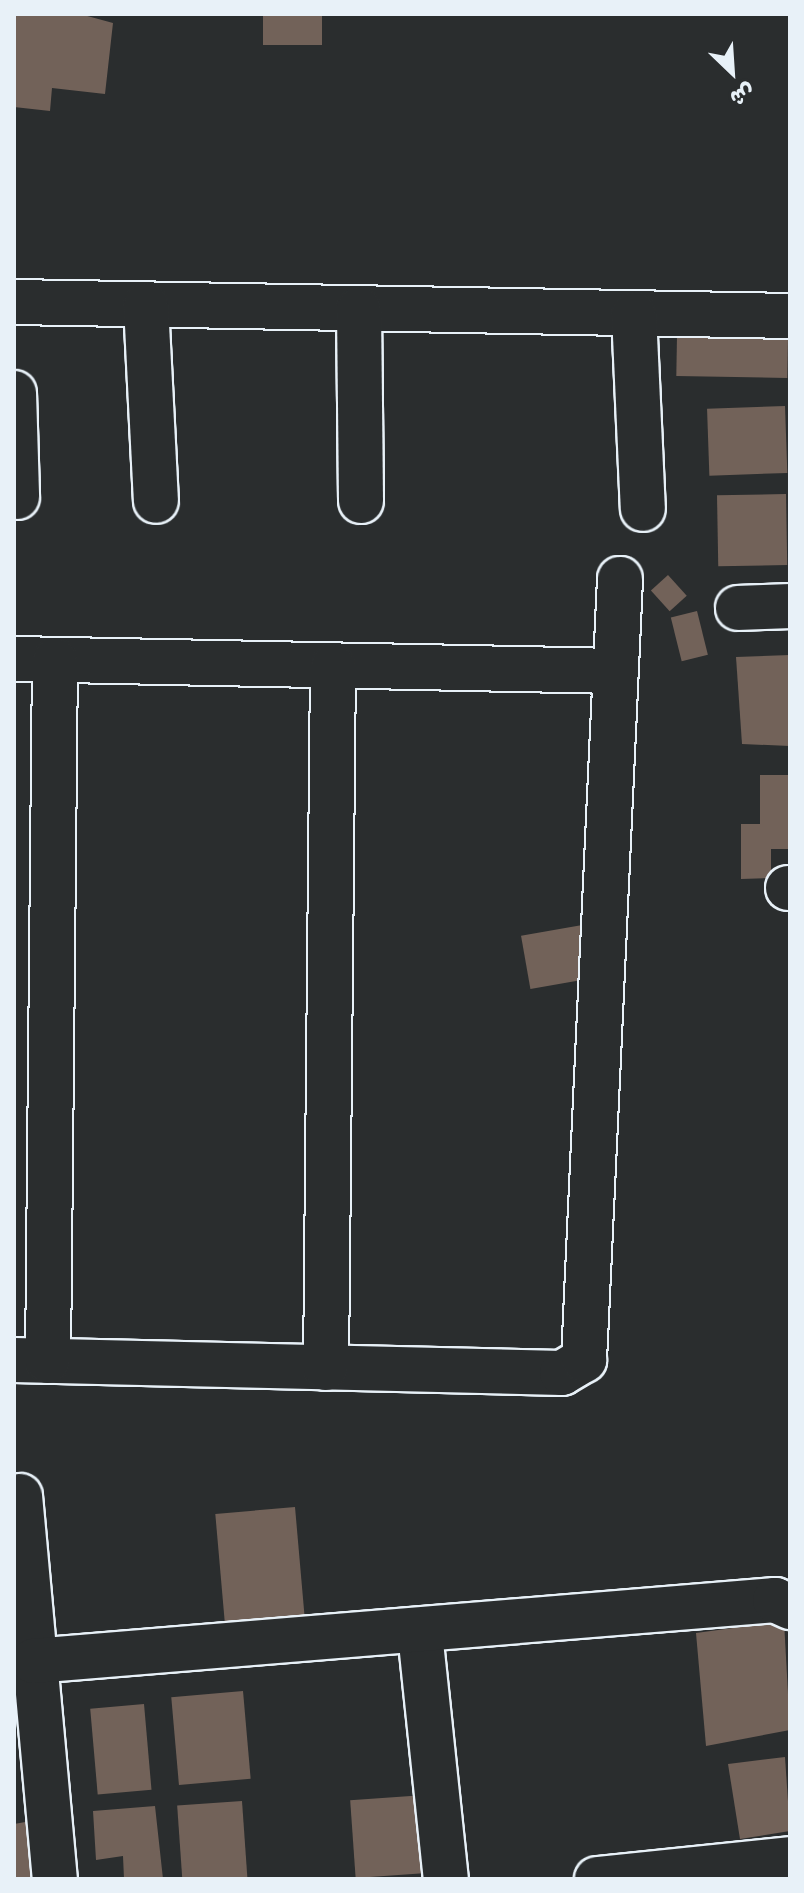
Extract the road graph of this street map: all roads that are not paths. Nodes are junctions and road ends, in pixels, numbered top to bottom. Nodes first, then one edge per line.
1 (14, 302) edge
2 (146, 305) junction
3 (359, 309) junction
4 (634, 314) junction
5 (790, 316) edge
6 (14, 393) edge
7 (17, 497) dead end
8 (156, 501) dead end
9 (361, 501) dead end
10 (643, 509) dead end
11 (620, 579) dead end
12 (790, 606) edge
13 (738, 608) dead end
14 (34, 660) edge
15 (333, 666) junction
16 (616, 671) junction
17 (31, 1360) edge
18 (326, 1368) junction
19 (20, 1496) dead end
20 (790, 1607) edge
21 (420, 1633) junction
22 (33, 1661) junction
23 (790, 1859) edge
24 (662, 1876) edge
25 (55, 1879) edge
26 (446, 1879) edge
27 (597, 1879) edge

1 - 2 street
2 - 3 street
2 - 8 street
3 - 4 street
3 - 9 street
4 - 5 street
4 - 10 street
6 - 7 street
11 - 16 street
12 - 13 street
14 - 15 street
14 - 17 street
15 - 16 street
15 - 18 street
16 - 18 street
17 - 18 street
19 - 22 street
20 - 21 street
21 - 22 street
21 - 26 street
22 - 25 street
23 - 24 street
24 - 27 street

